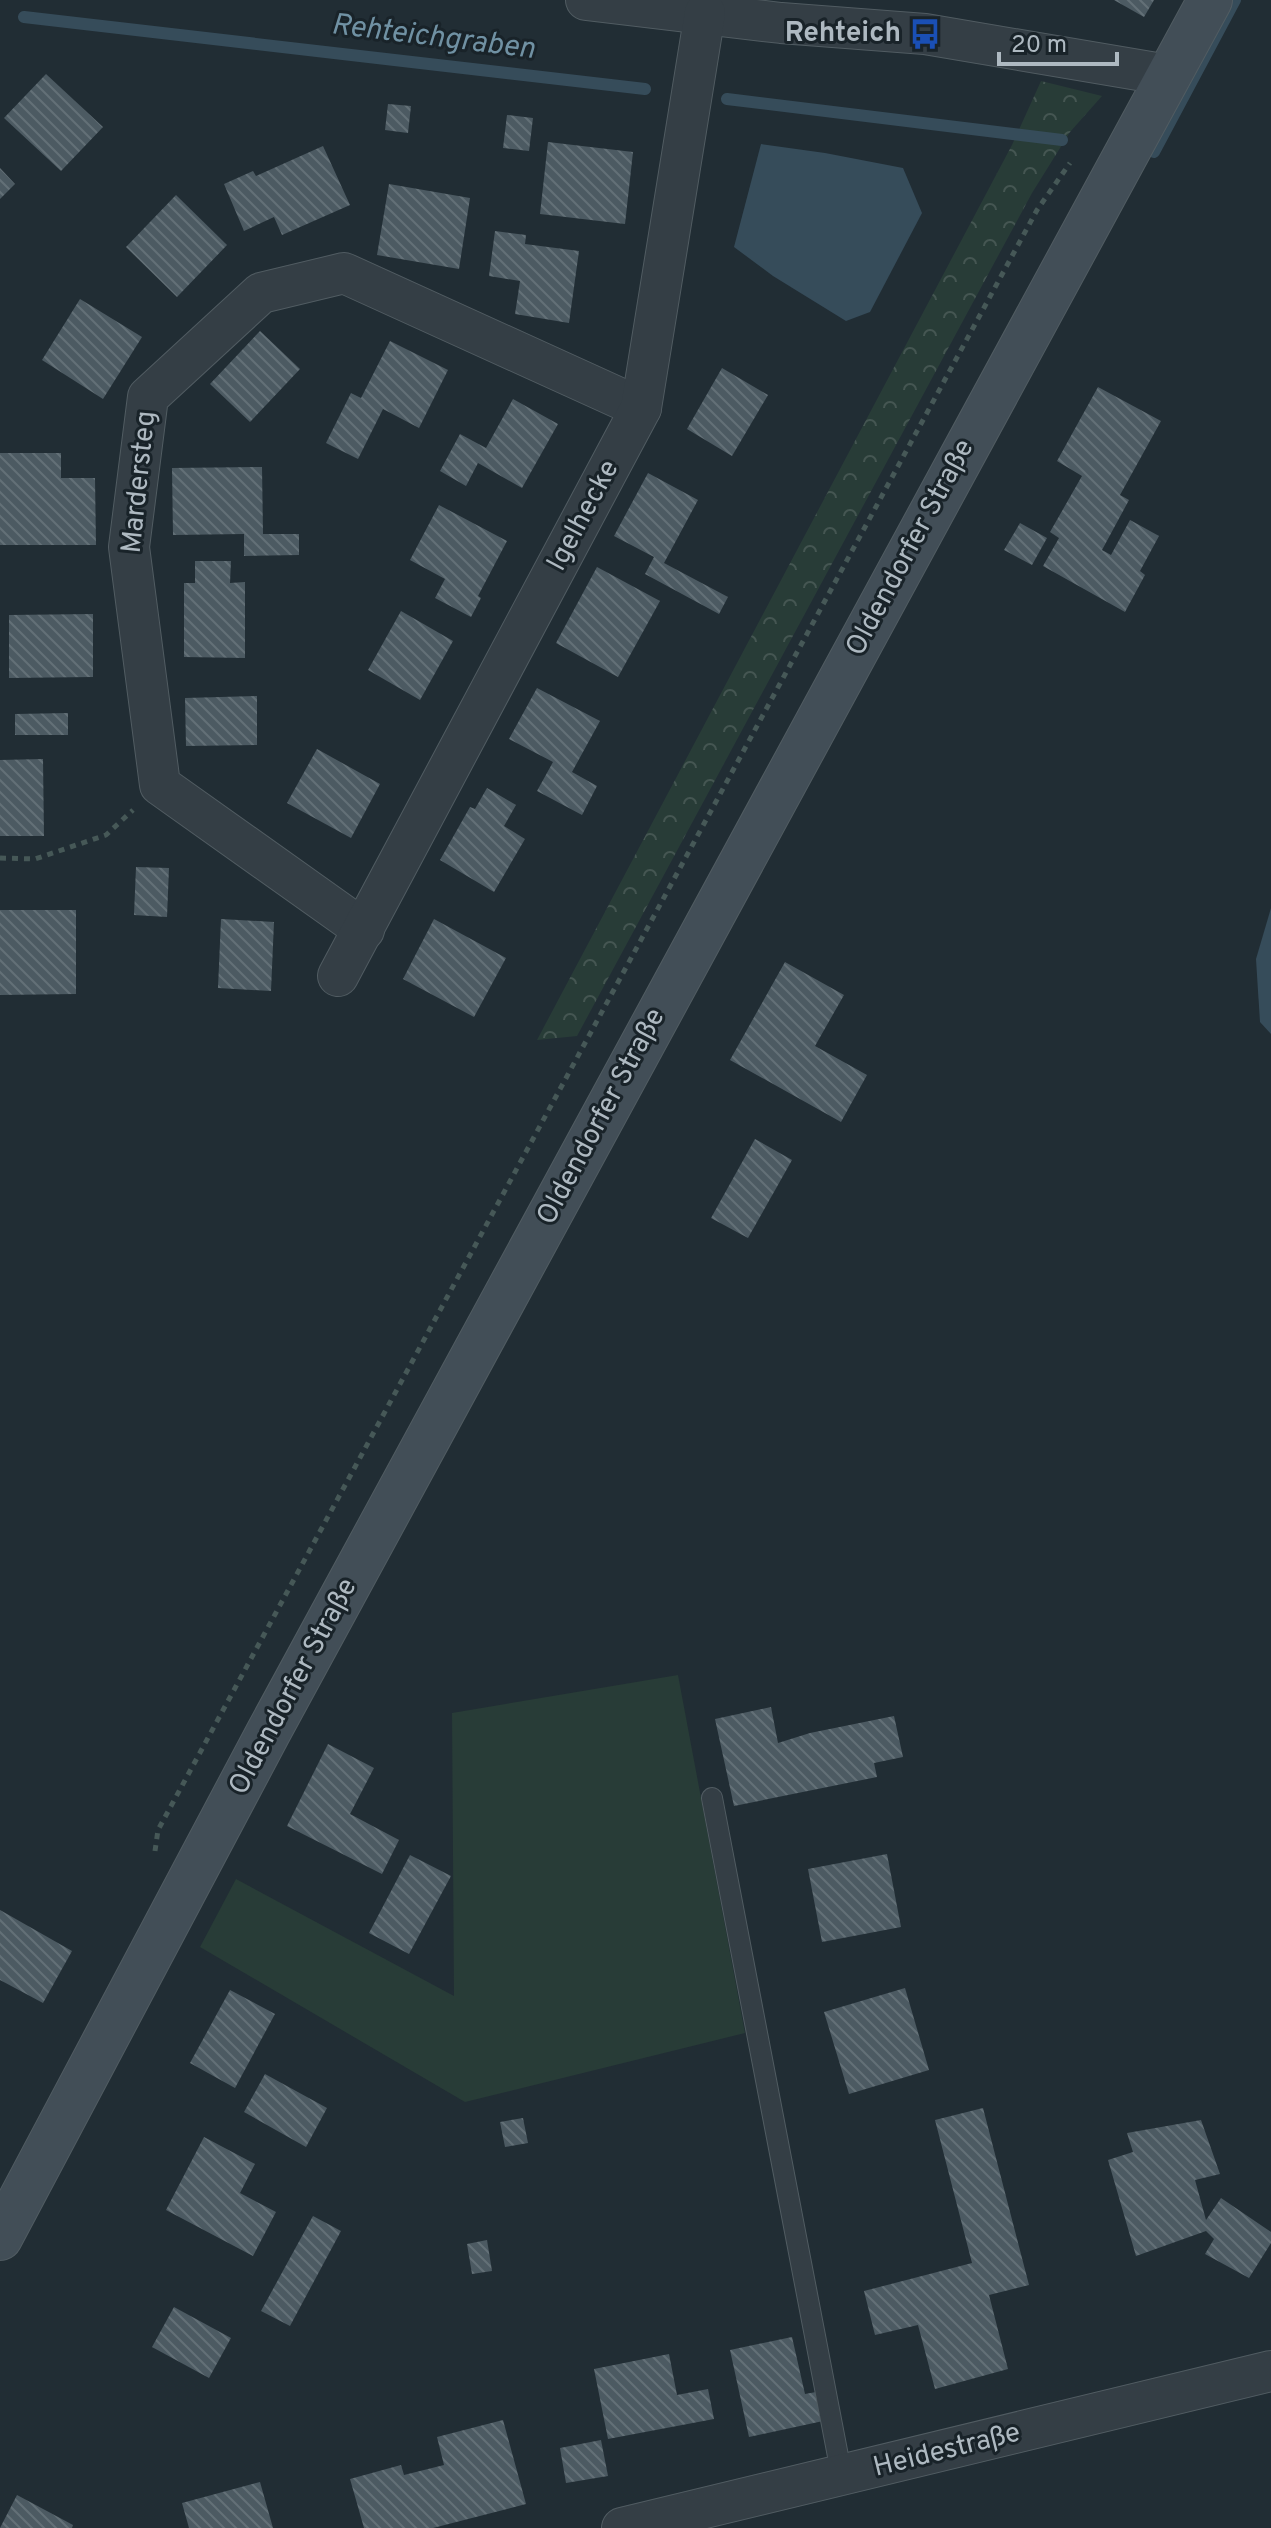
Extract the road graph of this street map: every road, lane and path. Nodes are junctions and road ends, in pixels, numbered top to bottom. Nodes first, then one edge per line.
1 (586, 0) edge
2 (1210, 0) edge
3 (785, 12) edge
4 (705, 13) junction
5 (1168, 75) junction
6 (641, 408) junction
7 (160, 785) junction
8 (0, 858) edge
9 (364, 930) junction
10 (338, 976) dead end
11 (712, 1798) dead end
12 (0, 2238) edge
13 (1271, 2371) edge
14 (842, 2477) junction
15 (622, 2528) edge

1 - 4 street
2 - 5 main road, Oldendorfer Straße
3 - 4 street
3 - 5 street
4 - 6 street, Igelhecke
5 - 12 main road, Oldendorfer Straße
6 - 7 street, Mardersteg
6 - 9 street, Igelhecke
7 - 8 path
7 - 9 street
9 - 10 street, Igelhecke
11 - 14 lane
13 - 14 street, Heidestraße
14 - 15 street, Heidestraße

